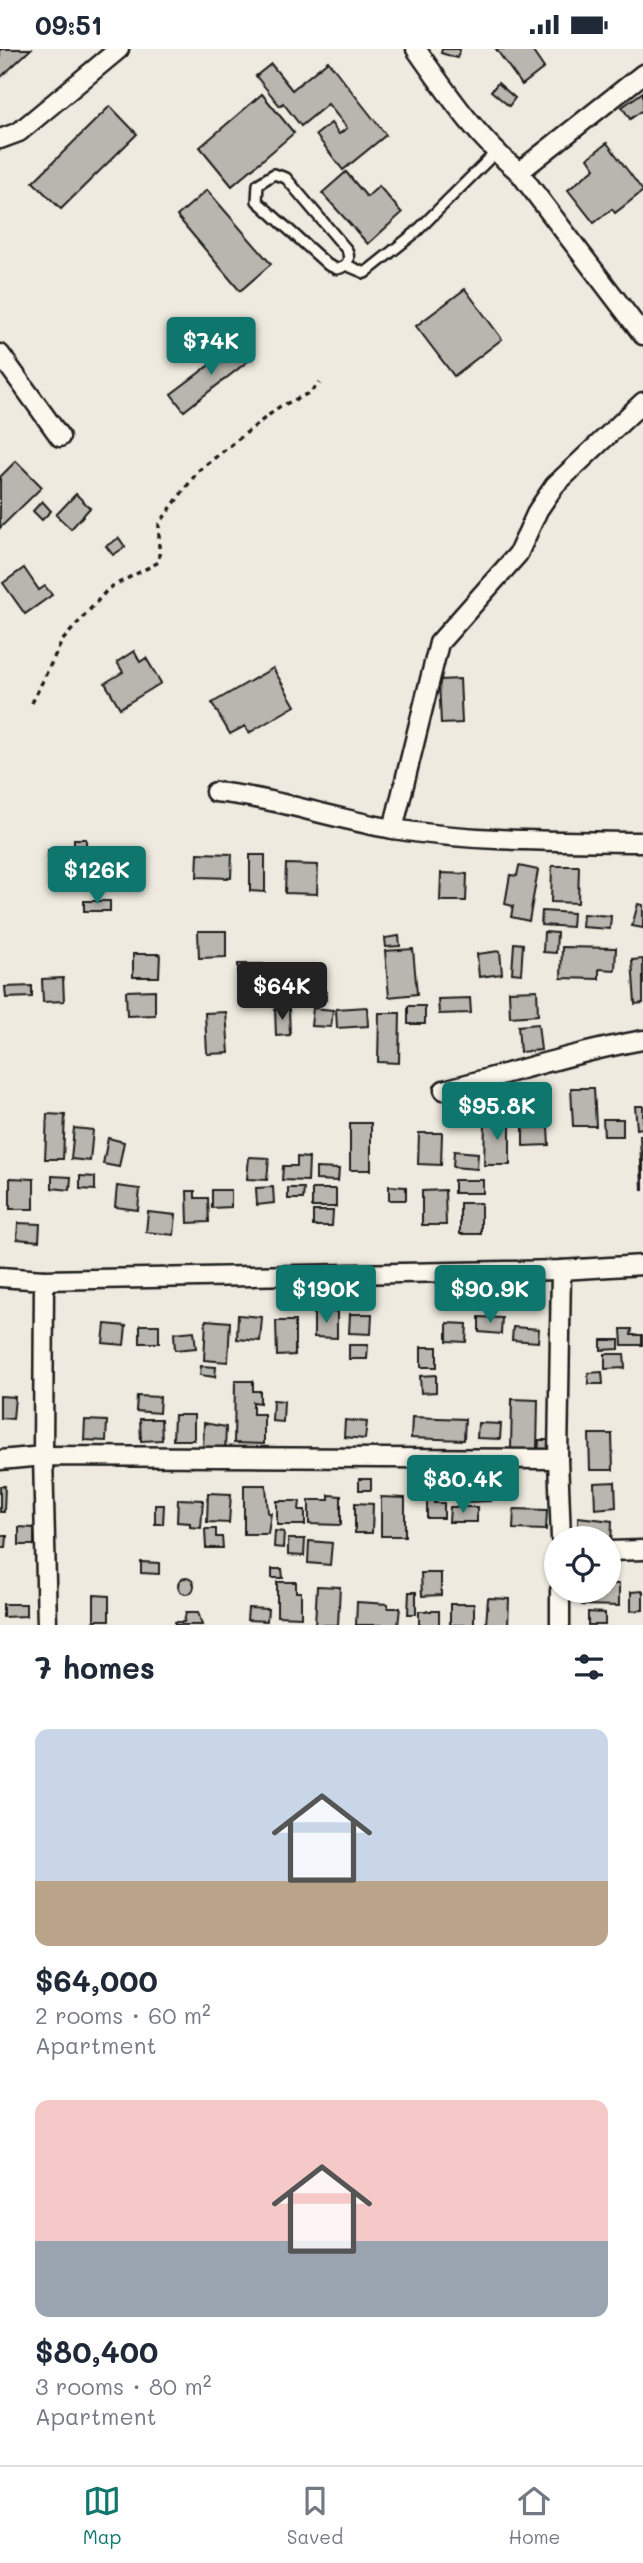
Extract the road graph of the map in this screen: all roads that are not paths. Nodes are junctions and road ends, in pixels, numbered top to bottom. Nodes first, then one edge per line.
1 (119, 49) edge
2 (416, 49) edge
3 (643, 74) edge
4 (0, 139) edge
5 (495, 153) junction
6 (519, 172) junction
7 (346, 265) junction
8 (643, 335) edge
9 (0, 354) edge
10 (643, 402) edge
11 (60, 437) dead end
12 (215, 792) dead end
13 (393, 829) junction
14 (643, 842) edge
15 (643, 1040) edge
16 (444, 1090) dead end
17 (643, 1265) edge
18 (561, 1271) junction
19 (3, 1274) edge
20 (44, 1280) junction
21 (43, 1455) junction
22 (558, 1459) junction
23 (0, 1460) edge
24 (561, 1526) edge
25 (643, 1550) edge
26 (621, 1551) edge
27 (561, 1603) edge
28 (47, 1625) edge
29 (560, 1625) edge

1 - 4 street
2 - 5 street
3 - 6 street
5 - 6 street
5 - 7 lane
6 - 8 street
7 - 7 lane
9 - 11 street
10 - 13 street
12 - 13 street
13 - 14 street
15 - 16 street
17 - 18 street
18 - 20 street
18 - 22 street
19 - 20 street
20 - 21 street
21 - 22 street
21 - 23 street
21 - 28 street
22 - 24 street
25 - 26 street
27 - 29 street

